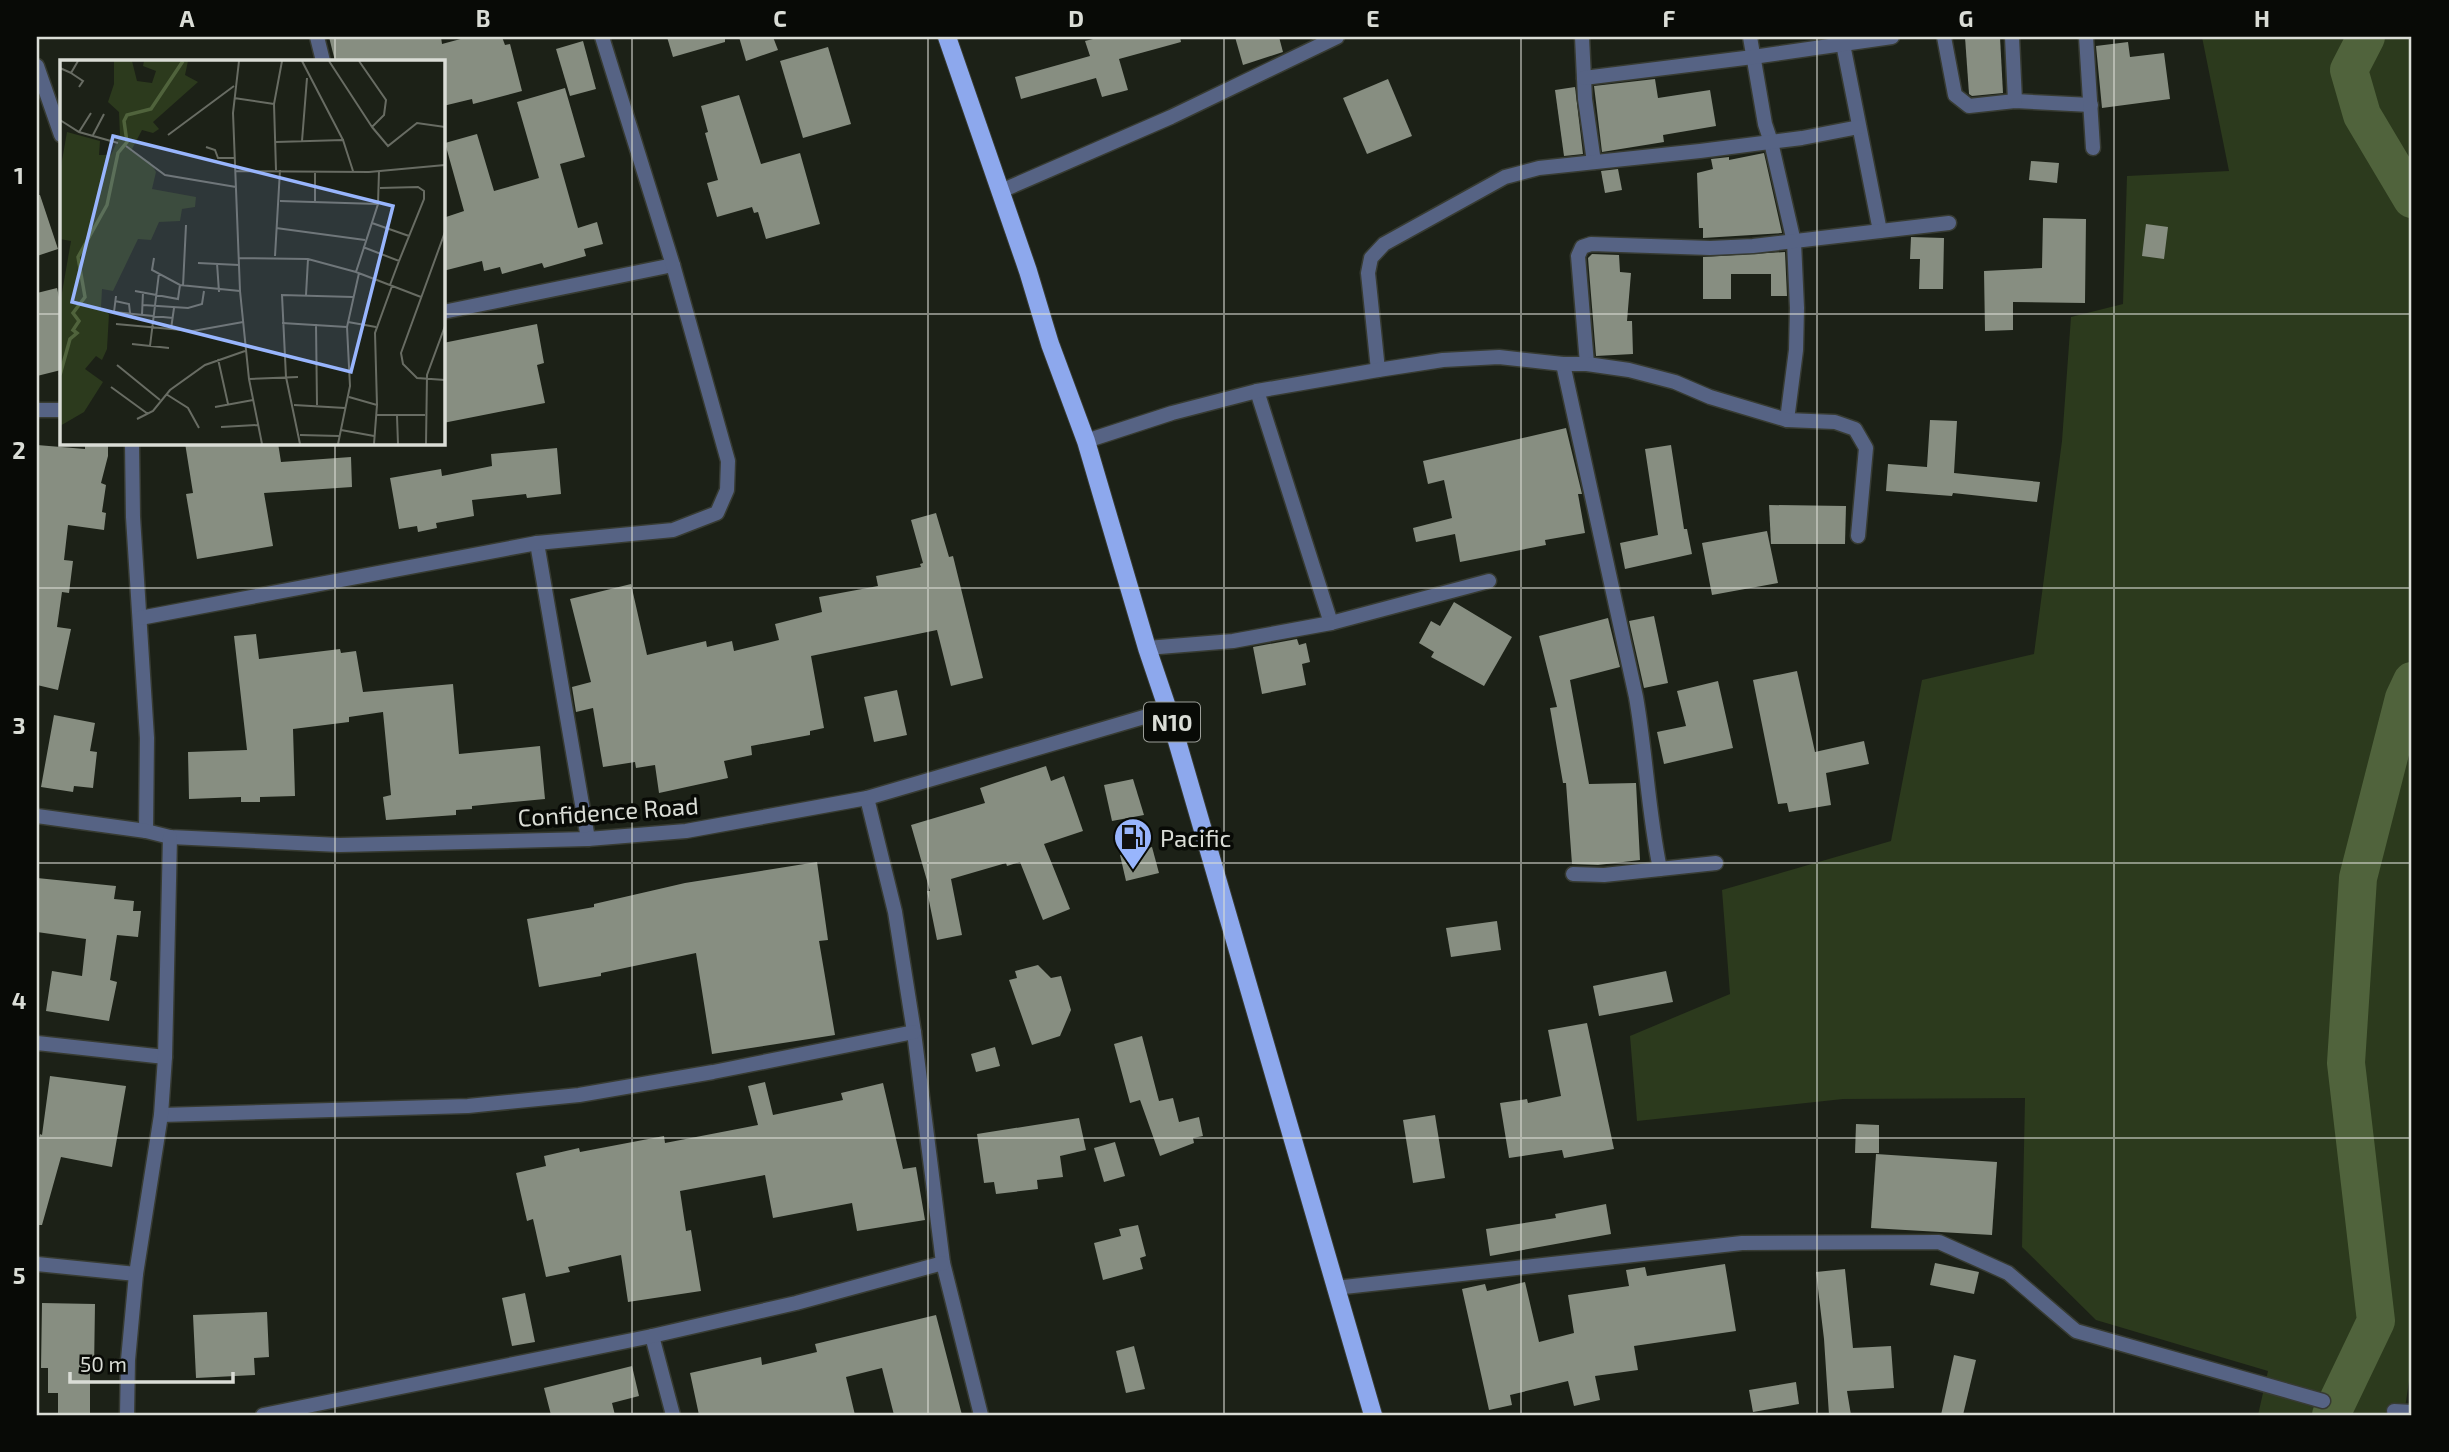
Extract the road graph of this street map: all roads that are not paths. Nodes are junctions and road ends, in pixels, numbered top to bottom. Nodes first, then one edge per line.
1 (317, 37) edge
2 (602, 37) edge
3 (947, 37) edge
4 (1337, 37) edge
5 (1582, 37) edge
6 (1750, 37) edge
7 (1892, 37) edge
8 (1944, 37) edge
9 (2012, 37) edge
10 (2086, 37) edge
11 (1843, 44) junction
12 (1753, 57) junction
13 (323, 60) edge
14 (37, 66) edge
15 (1584, 78) junction
16 (2015, 101) junction
17 (2091, 105) junction
18 (1860, 127) junction
19 (60, 132) edge
20 (1772, 142) junction
21 (2094, 148) dead end
22 (1594, 162) junction
23 (1000, 191) junction
24 (1949, 223) dead end
25 (1880, 231) junction
26 (1794, 242) junction
27 (673, 265) junction
28 (444, 312) edge
29 (1563, 364) junction
30 (1587, 364) junction
31 (1378, 370) junction
32 (1257, 391) junction
33 (37, 410) edge
34 (60, 410) edge
35 (1787, 420) junction
36 (1086, 441) junction
37 (132, 444) edge
38 (1858, 536) dead end
39 (537, 543) junction
40 (1489, 581) dead end
41 (141, 618) junction
42 (1331, 623) junction
43 (1147, 648) junction
44 (1168, 710) junction
45 (867, 798) junction
46 (37, 816) edge
47 (146, 831) junction
48 (170, 837) junction
49 (588, 839) junction
50 (1716, 863) dead end
51 (1660, 869) junction
52 (1573, 874) dead end
53 (914, 1032) junction
54 (37, 1043) edge
55 (165, 1057) junction
56 (161, 1115) junction
57 (943, 1263) junction
58 (37, 1264) edge
59 (136, 1274) junction
60 (1335, 1288) junction
61 (652, 1336) junction
62 (2323, 1401) dead end
63 (2394, 1411) dead end
64 (2412, 1412) edge
65 (127, 1415) edge
66 (263, 1415) edge
67 (673, 1415) edge
68 (981, 1415) edge
69 (1373, 1415) edge

1 - 13 street
2 - 27 street
3 - 23 main road, N10
4 - 23 street
5 - 15 street
6 - 12 street
7 - 11 street
8 - 16 street
9 - 16 street
10 - 17 street
11 - 12 street
11 - 18 street
12 - 15 street
12 - 20 street
14 - 19 street
15 - 22 street
16 - 17 street
17 - 21 street
18 - 20 street
18 - 25 street
20 - 22 street
20 - 26 street
22 - 31 street
23 - 36 main road, N10
24 - 25 street
25 - 26 street
26 - 30 street
26 - 35 street
27 - 28 street
27 - 39 street
29 - 30 street
29 - 31 street
29 - 51 street
30 - 35 street
31 - 32 street
32 - 36 street
32 - 42 street
33 - 34 street
35 - 38 street
36 - 43 main road, N10
37 - 41 street
39 - 41 street
39 - 49 street
40 - 42 street
41 - 47 street
42 - 43 street
43 - 44 main road, N10
44 - 45 street, Confidence Road
44 - 60 main road, N10
45 - 49 street, Confidence Road
45 - 53 street
46 - 47 street, Confidence Road
47 - 48 street, Confidence Road
48 - 49 street, Confidence Road
48 - 55 street
50 - 51 street
51 - 52 street
53 - 56 street
53 - 57 street
54 - 55 street
55 - 56 street
56 - 59 street
57 - 61 street
57 - 68 street
58 - 59 street
59 - 65 street
60 - 62 street
60 - 69 main road, N10
61 - 66 street
61 - 67 street
63 - 64 street

